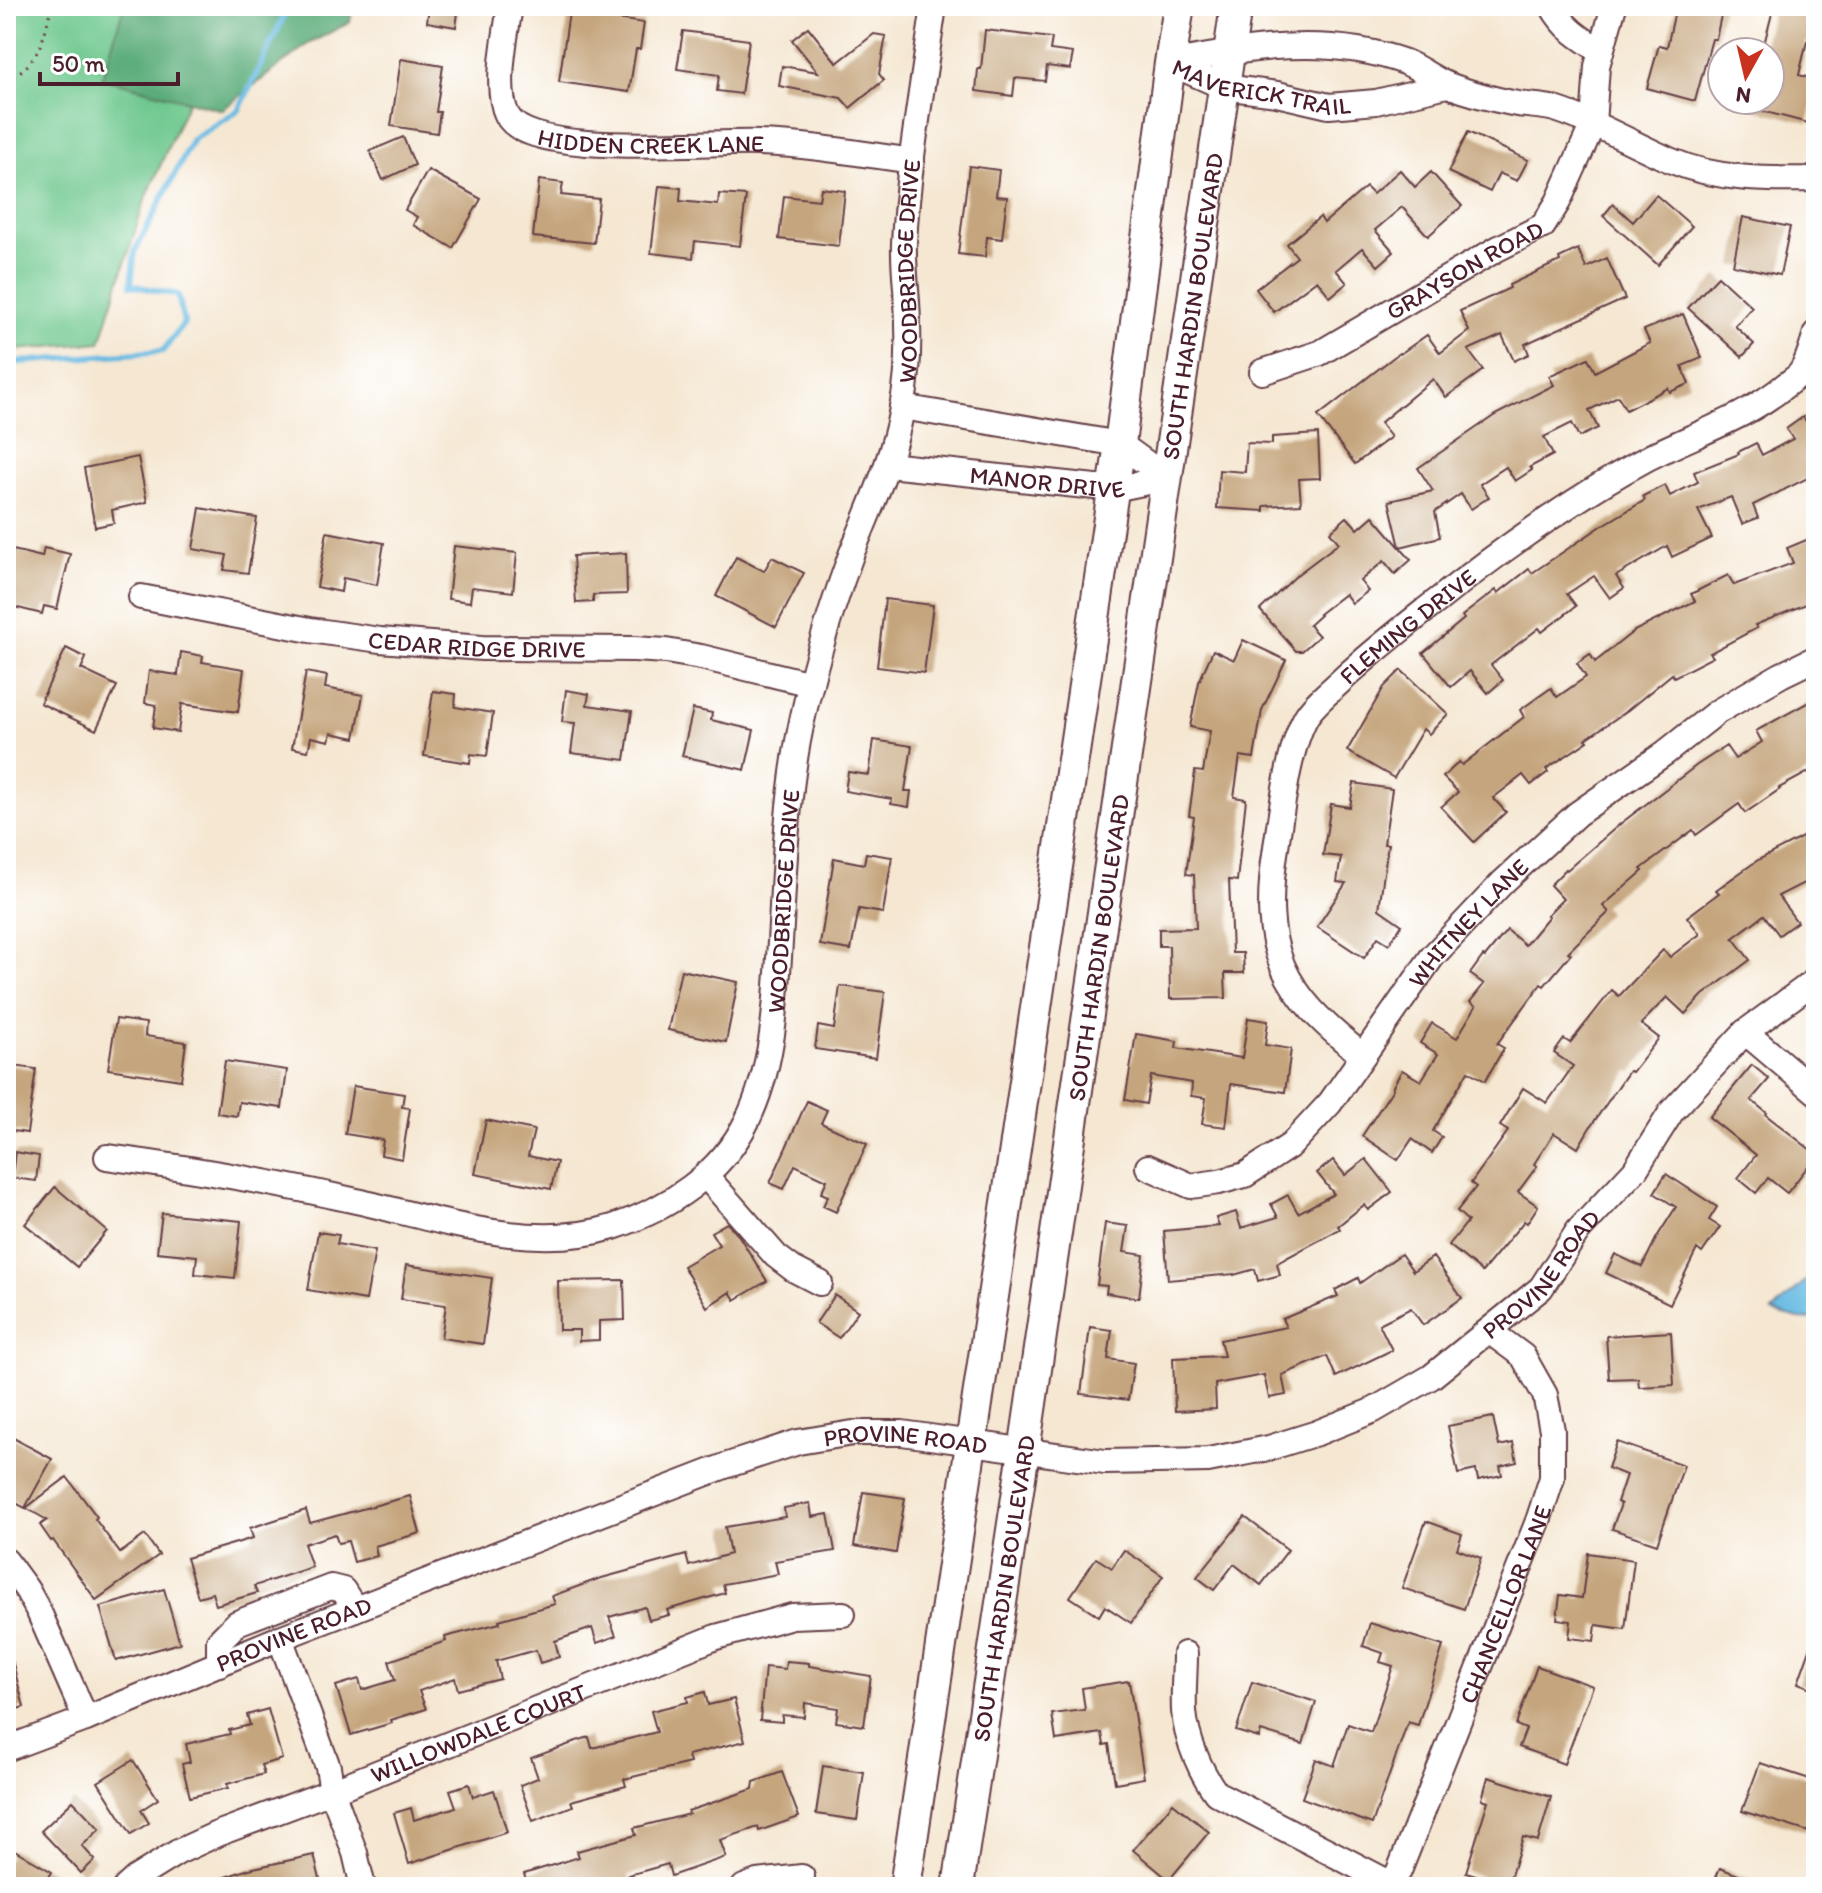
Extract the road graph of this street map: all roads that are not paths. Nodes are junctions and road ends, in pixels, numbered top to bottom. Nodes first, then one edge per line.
1 (510, 6) edge
2 (934, 6) edge
3 (1179, 6) edge
4 (1236, 6) edge
5 (1552, 6) edge
6 (1614, 6) edge
7 (1601, 51) junction
8 (1229, 52) junction
9 (1170, 63) junction
10 (1447, 85) junction
11 (1224, 87) junction
12 (1593, 124) junction
13 (912, 161) junction
14 (1816, 179) edge
15 (1816, 333) edge
16 (1262, 372) dead end
17 (902, 407) junction
18 (1120, 444) junction
19 (888, 465) junction
20 (1167, 478) junction
21 (1114, 489) junction
22 (141, 597) dead end
23 (1816, 658) edge
24 (811, 684) junction
25 (1816, 980) edge
26 (1745, 1032) junction
27 (1362, 1055) junction
28 (1816, 1092) edge
29 (107, 1157) dead end
30 (1148, 1167) dead end
31 (706, 1176) junction
32 (820, 1283) dead end
33 (1489, 1331) junction
34 (971, 1443) junction
35 (1024, 1451) junction
36 (6, 1561) edge
37 (355, 1609) junction
38 (843, 1614) dead end
39 (273, 1641) junction
40 (1185, 1654) dead end
41 (219, 1664) junction
42 (86, 1719) junction
43 (6, 1749) edge
44 (332, 1791) junction
45 (802, 1877) dead end
46 (1392, 1886) edge
47 (126, 1887) edge
48 (363, 1887) edge
49 (744, 1887) edge
50 (905, 1887) edge
51 (958, 1887) edge

1 - 13 street, HIDDEN CREEK LANE
2 - 13 street, WOODBRIDGE DRIVE
3 - 9 main road
4 - 8 main road, SOUTH HARDIN BOULEVARD
5 - 7 street
6 - 7 street, GRAYSON ROAD
7 - 12 street, GRAYSON ROAD
8 - 9 street, MAVERICK TRAIL
8 - 10 street, MAVERICK TRAIL
8 - 11 main road, SOUTH HARDIN BOULEVARD
9 - 11 street, MAVERICK TRAIL
9 - 18 main road
10 - 11 street, MAVERICK TRAIL
10 - 12 street, MAVERICK TRAIL
11 - 20 main road, SOUTH HARDIN BOULEVARD
12 - 14 street, MAVERICK TRAIL
12 - 16 street, GRAYSON ROAD
13 - 17 street, WOODBRIDGE DRIVE
15 - 27 street, FLEMING DRIVE
17 - 18 street, MANOR DRIVE
17 - 19 street, WOODBRIDGE DRIVE
18 - 20 street, MANOR DRIVE
18 - 21 main road
19 - 21 street, MANOR DRIVE
19 - 24 street, WOODBRIDGE DRIVE
20 - 21 street, MANOR DRIVE
20 - 35 main road, SOUTH HARDIN BOULEVARD
21 - 34 main road
22 - 24 street, CEDAR RIDGE DRIVE
23 - 27 street, WHITNEY LANE
24 - 31 street, WOODBRIDGE DRIVE
25 - 26 street, PROVINE ROAD
26 - 28 street
26 - 33 street, PROVINE ROAD
27 - 30 street, WHITNEY LANE
29 - 31 street, WOODBRIDGE DRIVE
31 - 32 street
33 - 35 street, PROVINE ROAD
33 - 46 street, CHANCELLOR LANE
34 - 35 street, PROVINE ROAD
34 - 37 street, PROVINE ROAD
34 - 50 main road
35 - 51 main road, SOUTH HARDIN BOULEVARD
36 - 42 street
37 - 39 street, PROVINE ROAD
37 - 41 street
38 - 44 street, WILLOWDALE COURT
39 - 41 street, PROVINE ROAD
39 - 44 street
40 - 46 street
41 - 42 street, PROVINE ROAD
42 - 43 street, PROVINE ROAD
44 - 47 street, WILLOWDALE COURT
44 - 48 street
45 - 49 street

